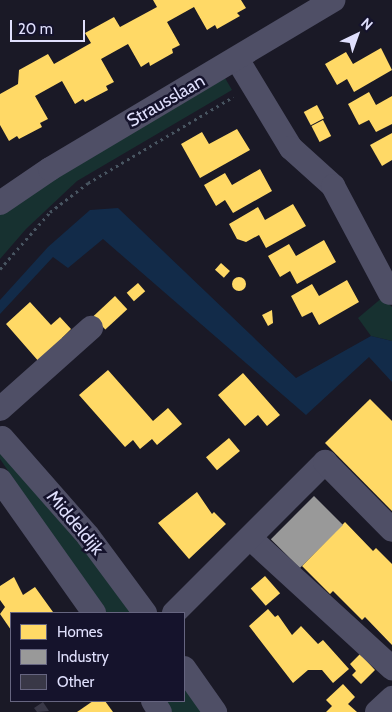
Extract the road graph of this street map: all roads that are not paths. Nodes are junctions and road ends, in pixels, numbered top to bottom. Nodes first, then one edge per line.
1 (334, 0) edge
2 (237, 59) junction
3 (0, 203) edge
4 (390, 293) dead end
5 (91, 328) dead end
6 (0, 409) edge
7 (1, 435) edge
8 (0, 480) edge
9 (392, 530) edge
10 (250, 538) junction
11 (93, 612) edge
12 (144, 612) edge
13 (175, 612) edge
14 (392, 668) edge
15 (185, 669) edge
16 (392, 698) edge
17 (214, 712) edge
18 (377, 712) edge

1 - 2 street, Strausslaan
2 - 3 street, Strausslaan
2 - 4 street
5 - 6 street
7 - 12 street, Middeldijk
8 - 11 street, Middeldijk
9 - 10 street
10 - 13 street
10 - 14 street
15 - 17 street
16 - 18 street

